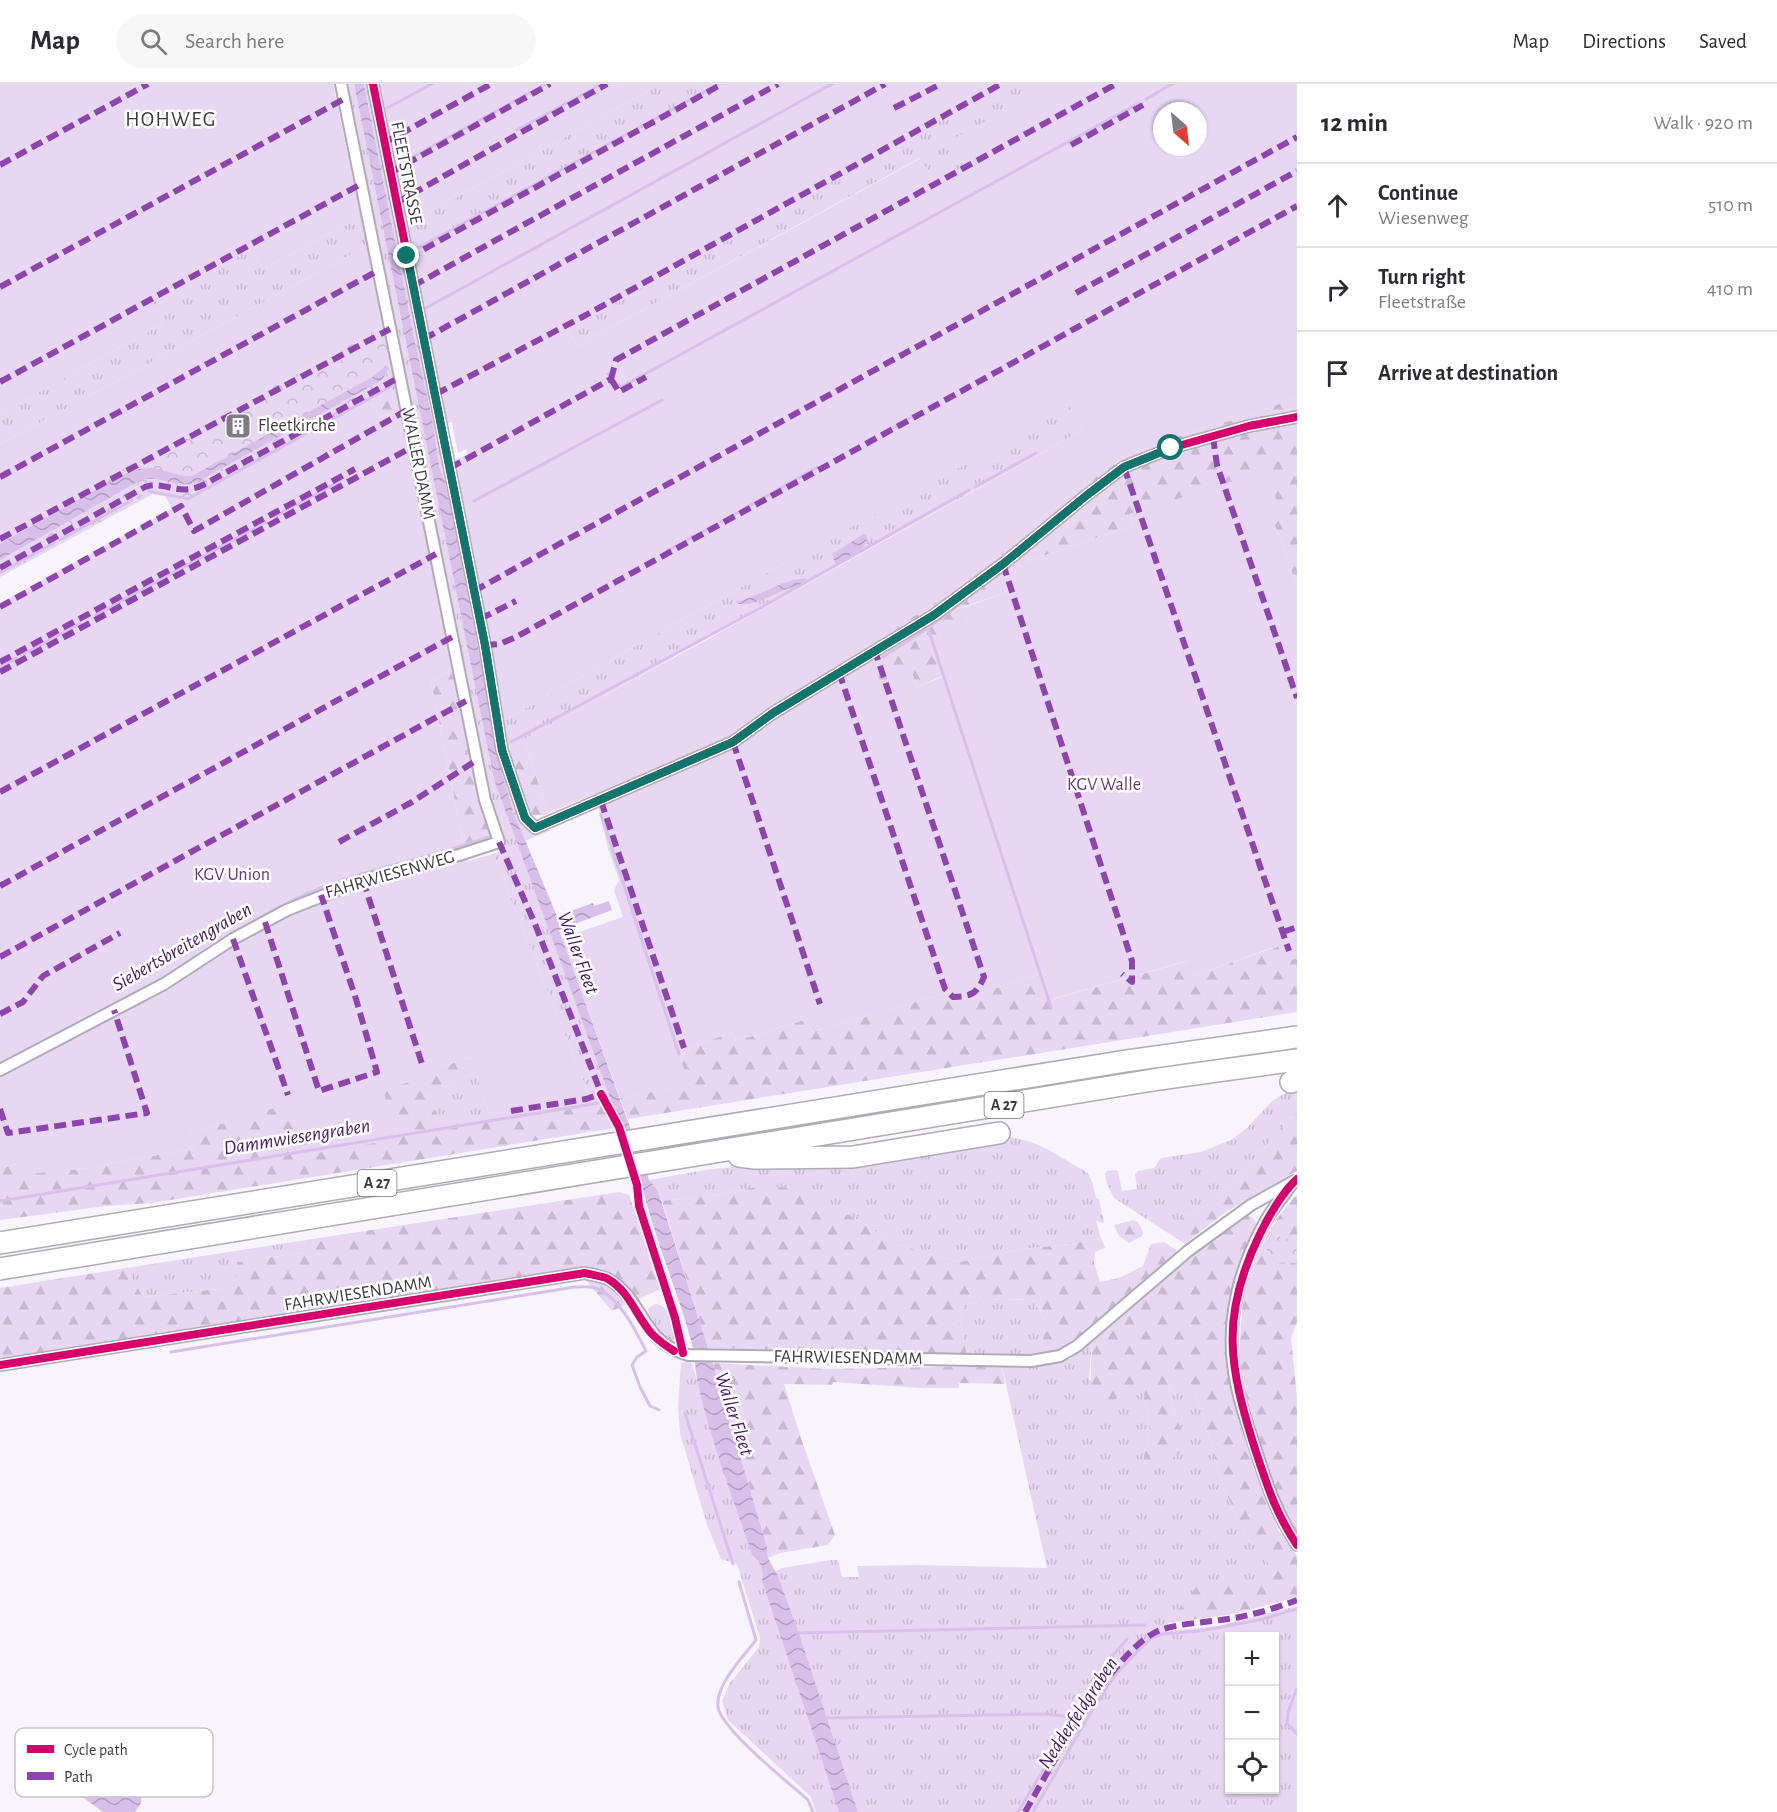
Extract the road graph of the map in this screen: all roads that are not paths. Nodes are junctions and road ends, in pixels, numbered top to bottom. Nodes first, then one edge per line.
1 (341, 84) edge
2 (373, 84) edge
3 (1297, 417) edge
4 (499, 842) joint
5 (1297, 1037) edge
6 (1297, 1060) edge
7 (0, 1070) edge
8 (999, 1133) dead end
9 (711, 1152) junction
10 (1296, 1180) edge
11 (1251, 1205) junction
12 (1265, 1222) junction
13 (0, 1244) edge
14 (0, 1269) edge
15 (0, 1365) edge
16 (1297, 1545) edge

1 - 4 street, WALLER DAMM
2 - 3 street, FLEETSTRASSE
4 - 7 street, FAHRWIESENWEG
5 - 13 highway, A 27
6 - 9 highway, A 27
8 - 9 highway
9 - 14 highway, A 27
10 - 11 street, FAHRWIESENDAMM
10 - 12 street
11 - 12 street
11 - 15 street, FAHRWIESENDAMM
12 - 16 street

